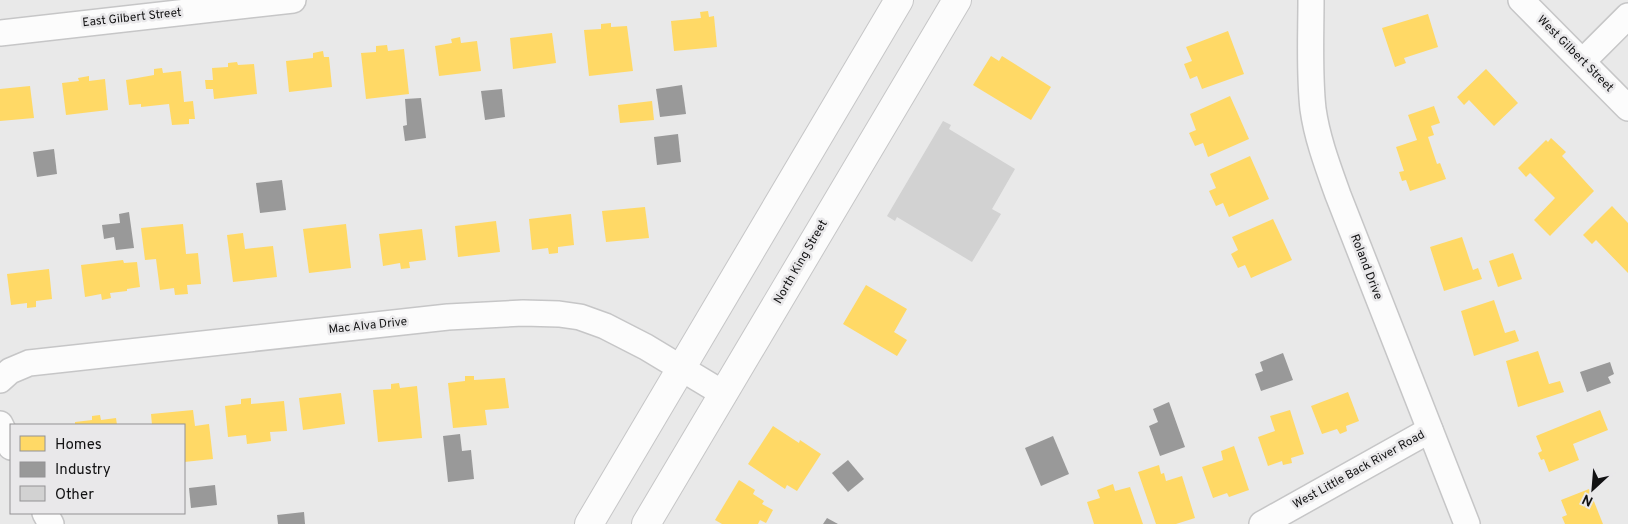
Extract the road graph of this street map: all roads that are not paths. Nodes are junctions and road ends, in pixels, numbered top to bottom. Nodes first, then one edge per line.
1 (956, 0) edge
2 (1311, 0) edge
3 (1521, 0) edge
4 (282, 1) edge
5 (897, 1) edge
6 (1628, 16) edge
7 (0, 33) edge
8 (1583, 61) junction
9 (1628, 108) edge
10 (681, 368) junction
11 (0, 380) edge
12 (724, 394) junction
13 (0, 424) edge
14 (1430, 430) junction
15 (10, 445) edge
16 (589, 524) edge
17 (646, 524) edge
18 (1262, 524) edge
19 (1467, 524) edge

1 - 12 main road, North King Street
2 - 14 street, Roland Drive
3 - 8 street, West Gilbert Street
4 - 7 street, East Gilbert Street
5 - 10 main road
6 - 8 street
8 - 9 street, West Gilbert Street
10 - 11 street, Mac Alva Drive
10 - 12 street, Mac Alva Drive
10 - 16 main road
12 - 17 main road, North King Street
13 - 15 street
14 - 18 street, West Little Back River Road
14 - 19 street, Roland Drive

